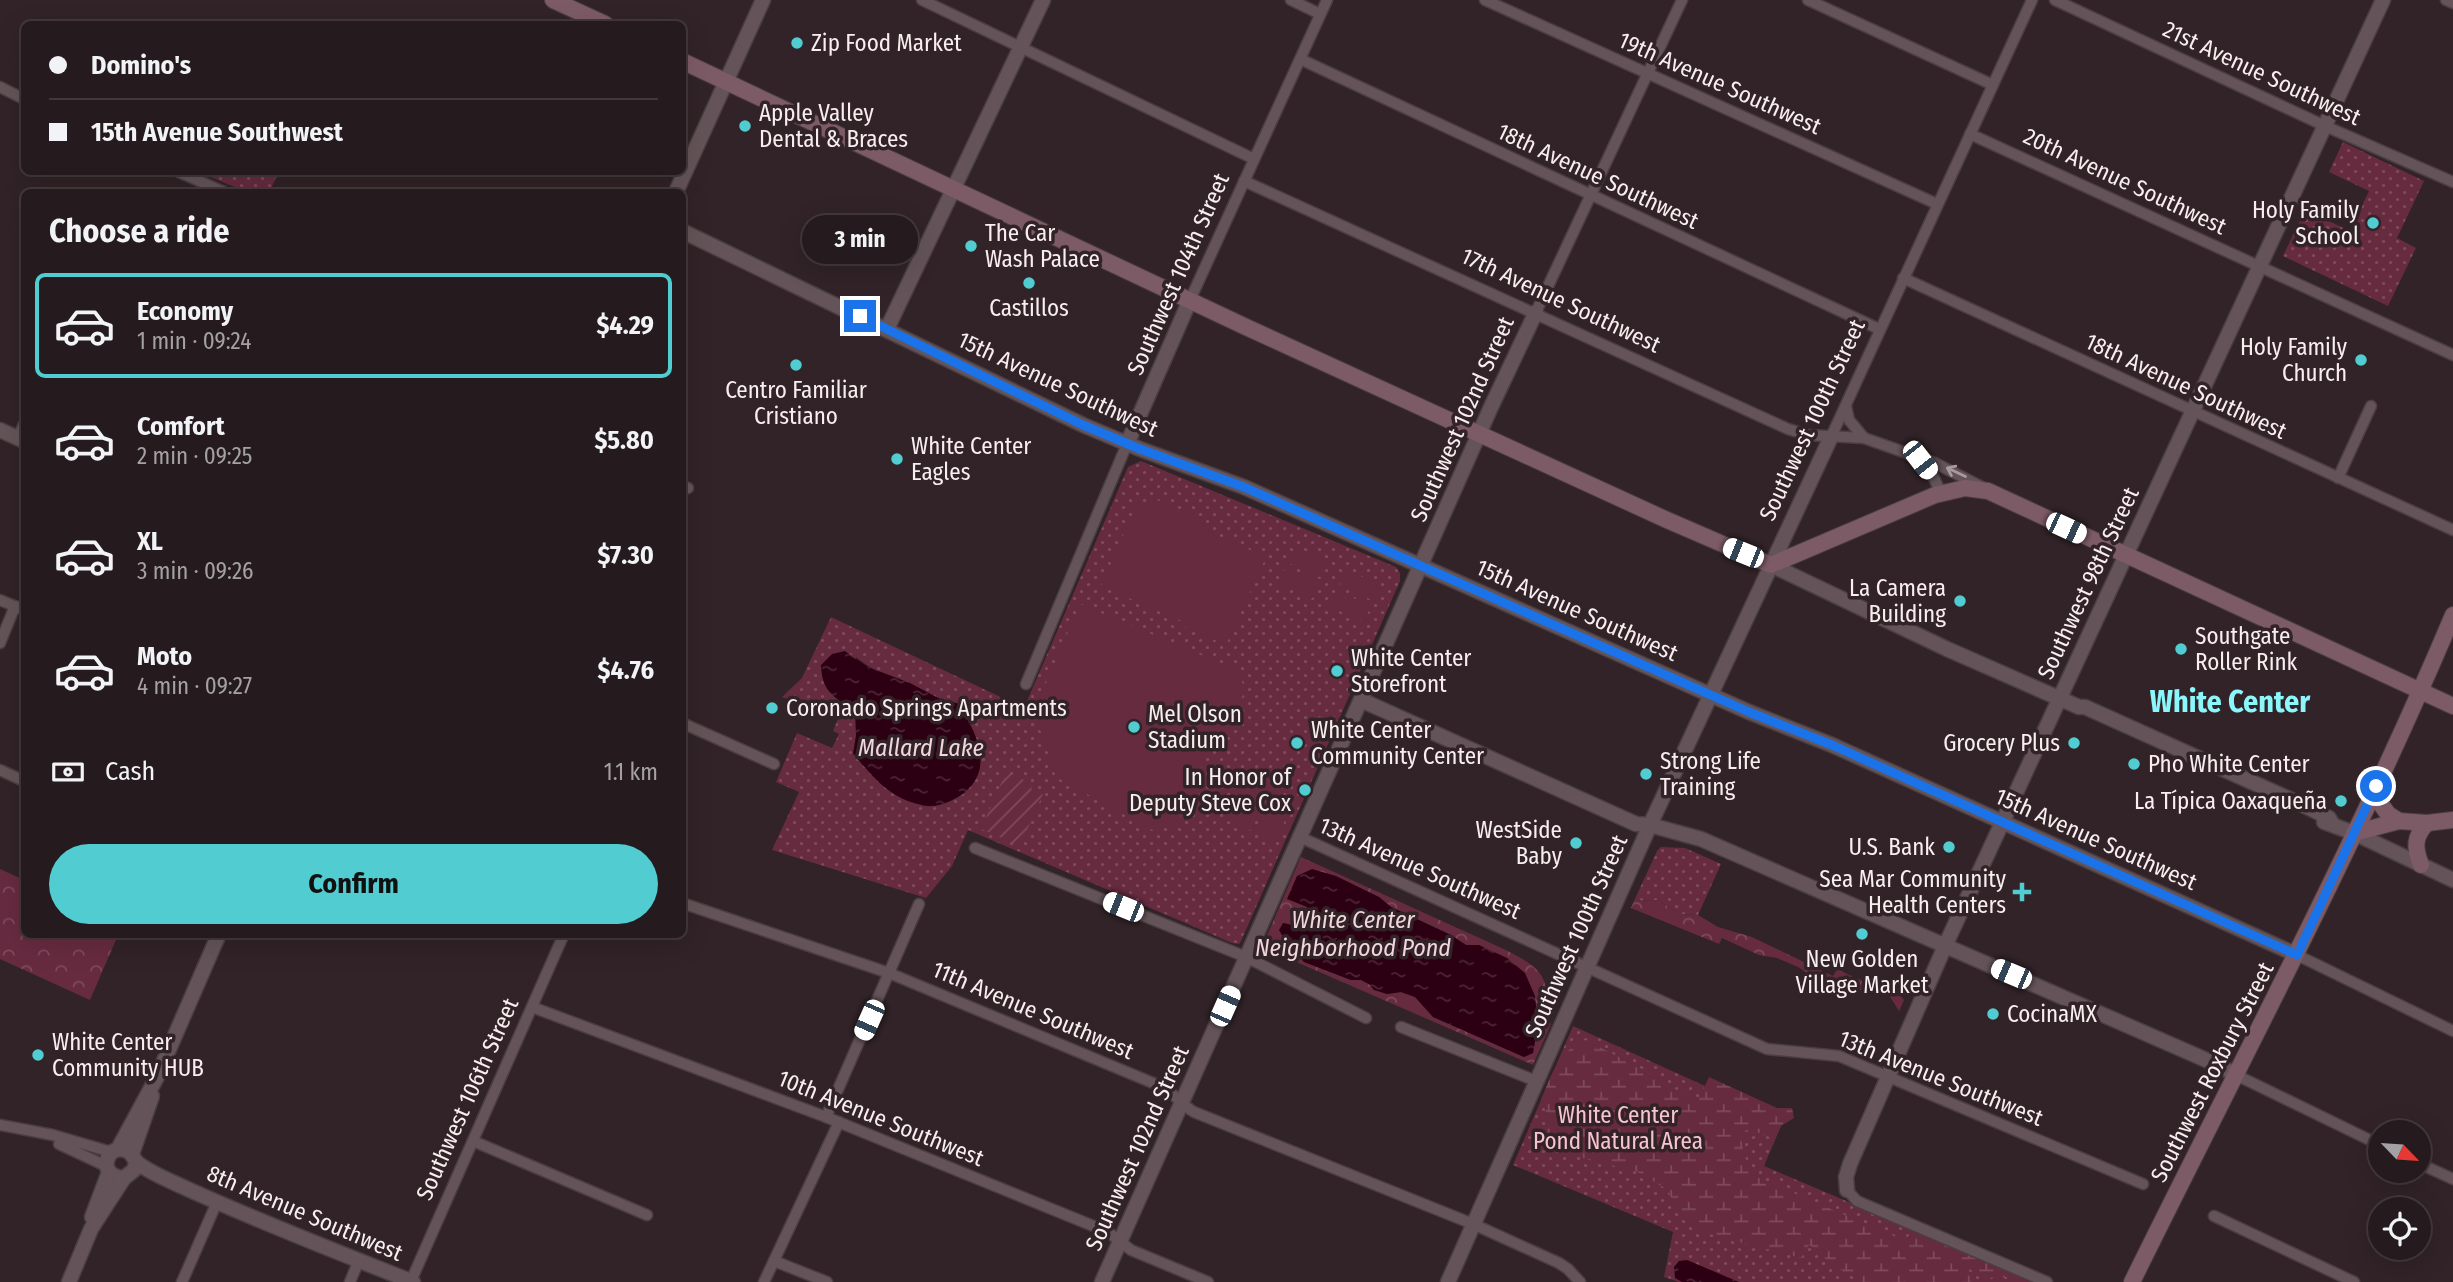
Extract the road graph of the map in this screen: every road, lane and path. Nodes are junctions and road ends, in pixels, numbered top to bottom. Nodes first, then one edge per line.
1 (553, 0) edge
2 (763, 0) edge
3 (922, 0) edge
4 (1043, 0) edge
5 (1291, 0) edge
6 (1326, 0) edge
7 (1485, 0) edge
8 (1682, 0) edge
9 (1808, 0) edge
10 (2032, 0) edge
11 (2055, 0) edge
12 (2383, 0) edge
13 (2446, 0) edge
14 (2453, 3) edge
15 (1320, 14) junction
16 (598, 21) edge
17 (1020, 48) junction
18 (1300, 59) junction
19 (686, 63) edge
20 (1647, 74) junction
21 (725, 81) junction
22 (1993, 85) junction
23 (0, 87) edge
24 (21, 98) edge
25 (2325, 126) junction
26 (1970, 134) junction
27 (1254, 159) junction
28 (686, 169) edge
29 (187, 175) edge
30 (1244, 181) junction
31 (2453, 182) edge
32 (217, 189) edge
33 (954, 189) junction
34 (1589, 195) junction
35 (1937, 204) junction
36 (686, 233) edge
37 (2260, 266) junction
38 (1903, 278) junction
39 (1190, 300) junction
40 (1536, 312) junction
41 (887, 329) junction
42 (1879, 329) junction
43 (2453, 355) edge
44 (1846, 403) junction
45 (2371, 406) dead end
46 (2192, 412) junction
47 (0, 430) edge
48 (1479, 434) junction
49 (1831, 437) junction
50 (1864, 438) junction
51 (21, 440) edge
52 (1127, 444) junction
53 (1920, 460) junction
54 (2338, 478) junction
55 (1988, 491) junction
56 (1941, 493) junction
57 (2453, 530) edge
58 (2126, 556) junction
59 (1771, 565) junction
60 (1421, 566) junction
61 (0, 600) edge
62 (20, 608) edge
63 (2453, 615) edge
64 (0, 643) edge
65 (1026, 684) dead end
66 (2422, 691) junction
67 (1710, 695) junction
68 (2060, 698) junction
69 (1361, 701) junction
70 (2453, 706) edge
71 (686, 725) edge
72 (774, 764) dead end
73 (0, 770) edge
74 (21, 779) edge
75 (2373, 793) junction
76 (2453, 820) edge
77 (2399, 821) junction
78 (2003, 822) junction
79 (2427, 822) junction
80 (1650, 825) junction
81 (2354, 833) junction
82 (1300, 836) junction
83 (975, 848) dead end
84 (2421, 865) junction
85 (2453, 880) edge
86 (919, 904) dead end
87 (686, 905) edge
88 (217, 938) edge
89 (562, 938) edge
90 (1945, 946) junction
91 (2297, 955) junction
92 (1246, 957) junction
93 (1586, 967) junction
94 (889, 973) junction
95 (532, 1007) junction
96 (1366, 1018) dead end
97 (1401, 1027) dead end
98 (2453, 1031) edge
99 (2236, 1075) junction
100 (1887, 1077) junction
101 (1536, 1082) junction
102 (1181, 1105) junction
103 (826, 1117) junction
104 (839, 1122) junction
105 (0, 1125) edge
106 (2368, 1139) edge
107 (473, 1141) junction
108 (121, 1164) junction
109 (2431, 1169) edge
110 (2453, 1180) edge
111 (2143, 1184) dead end
112 (1847, 1190) joint
113 (217, 1202) junction
114 (647, 1216) dead end
115 (2214, 1216) dead end
116 (1473, 1224) junction
117 (1120, 1242) junction
118 (359, 1261) junction
119 (774, 1261) junction
120 (69, 1282) edge
121 (182, 1282) edge
122 (350, 1282) edge
123 (412, 1282) edge
124 (764, 1282) edge
125 (827, 1282) edge
126 (1102, 1282) edge
127 (1208, 1282) edge
128 (1448, 1282) edge
129 (1580, 1282) edge
130 (2047, 1282) edge
131 (2132, 1282) edge
132 (2354, 1282) edge

1 - 16 main road
2 - 21 street
3 - 17 street
4 - 17 street
5 - 15 street
6 - 15 street, Southwest 104th Street
7 - 20 street, 19th Avenue Southwest
8 - 20 street, Southwest 102nd Street
9 - 22 street
10 - 22 street, Southwest 100th Street
11 - 25 street, 21st Avenue Southwest
12 - 25 street, Southwest 98th Street
13 - 14 street
15 - 18 street, Southwest 104th Street
17 - 27 street
17 - 33 street
18 - 27 street, Southwest 104th Street
18 - 34 street, 18th Avenue Southwest
19 - 21 main road
20 - 34 street, Southwest 102nd Street
20 - 35 street, 19th Avenue Southwest
21 - 28 street
21 - 33 main road
22 - 26 street, Southwest 100th Street
23 - 24 street
25 - 31 street, 21st Avenue Southwest
25 - 37 street, Southwest 98th Street
26 - 35 street, Southwest 100th Street
26 - 37 street, 20th Avenue Southwest
27 - 30 street, Southwest 104th Street
29 - 32 street
30 - 39 street, Southwest 104th Street
30 - 40 street, 17th Avenue Southwest
33 - 39 main road
33 - 41 street
34 - 40 street, Southwest 102nd Street
34 - 42 street, 18th Avenue Southwest
35 - 38 street, Southwest 100th Street
36 - 41 street, 15th Avenue Southwest
37 - 43 street, 20th Avenue Southwest
37 - 46 street, Southwest 98th Street
38 - 42 street, Southwest 100th Street
38 - 46 street, 18th Avenue Southwest
39 - 48 main road
39 - 52 street, Southwest 104th Street
40 - 48 street, Southwest 102nd Street
40 - 49 street, 17th Avenue Southwest
41 - 52 street, 15th Avenue Southwest
42 - 44 street, Southwest 100th Street
44 - 49 street, Southwest 100th Street
44 - 50 street
45 - 54 street
46 - 54 street, 18th Avenue Southwest
46 - 58 street, Southwest 98th Street
47 - 51 street
48 - 59 main road
48 - 60 street, Southwest 102nd Street
49 - 50 street, 17th Avenue Southwest
49 - 59 street, Southwest 100th Street
50 - 53 street, 17th Avenue Southwest
52 - 60 street, 15th Avenue Southwest
52 - 65 street, Southwest 104th Street
55 -> 53 street, 17th Avenue Southwest
53 - 56 street
54 - 57 street, 18th Avenue Southwest
55 - 56 main road, 17th Avenue Southwest
55 - 58 main road, 17th Avenue Southwest
56 - 59 main road, 17th Avenue Southwest
58 - 66 main road, 17th Avenue Southwest
58 - 68 street, Southwest 98th Street
59 - 67 street, Southwest 100th Street
59 - 68 street
60 - 67 street, 15th Avenue Southwest
60 - 69 street, Southwest 102nd Street
61 - 62 street
62 - 64 street
63 - 66 main road, Southwest Roxbury Street
66 - 70 main road, 17th Avenue Southwest
66 - 75 main road, Southwest Roxbury Street
67 - 78 street, 15th Avenue Southwest
67 - 80 street, Southwest 100th Street
68 - 78 street, Southwest 98th Street
68 - 81 street
69 - 80 street
69 - 82 street, Southwest 102nd Street
71 - 72 street
73 - 74 street
75 - 77 main road
75 - 81 main road, Southwest Roxbury Street
76 - 79 main road
77 - 79 main road
77 - 81 main road
78 - 90 street, Southwest 98th Street
78 - 91 street, 15th Avenue Southwest
79 - 84 main road
80 - 90 street
80 - 93 street, Southwest 100th Street
81 - 84 street
81 - 91 main road, Southwest Roxbury Street
82 - 92 street, Southwest 102nd Street
82 - 93 street, 13th Avenue Southwest
83 - 92 street
84 - 85 street
86 - 94 street
87 - 94 street, 11th Avenue Southwest
88 - 108 street
89 - 95 street, Southwest 106th Street
90 - 99 street
90 - 100 street, Southwest 98th Street
91 - 98 street, 15th Avenue Southwest
91 - 99 main road, Southwest Roxbury Street
92 - 96 street
92 - 102 street, Southwest 102nd Street
93 - 100 street, 13th Avenue Southwest
93 - 101 street, Southwest 100th Street
94 - 102 street, 11th Avenue Southwest
94 - 103 street
95 - 103 street, 10th Avenue Southwest
95 - 107 street, Southwest 106th Street
97 - 101 street
99 - 106 street
99 - 131 main road, Southwest Roxbury Street
100 - 111 street, 13th Avenue Southwest
100 - 112 street, Southwest 98th Street
101 - 116 street, Southwest 100th Street
102 - 116 street, 11th Avenue Southwest
102 - 117 street, Southwest 102nd Street
103 - 104 street, 10th Avenue Southwest
104 - 117 street, 10th Avenue Southwest
104 - 119 street
105 - 108 street, 8th Avenue Southwest
107 - 114 street
107 - 123 street, Southwest 106th Street
108 - 113 street, 8th Avenue Southwest
108 - 120 street
109 - 110 street
112 - 130 street
113 - 118 street, 8th Avenue Southwest
113 - 121 street
115 - 132 street
116 - 128 street, Southwest 100th Street
116 - 129 street, 11th Avenue Southwest
117 - 126 street, Southwest 102nd Street
117 - 127 street, 10th Avenue Southwest
118 - 122 street
118 - 123 street, 8th Avenue Southwest
119 - 124 street
119 - 125 street

